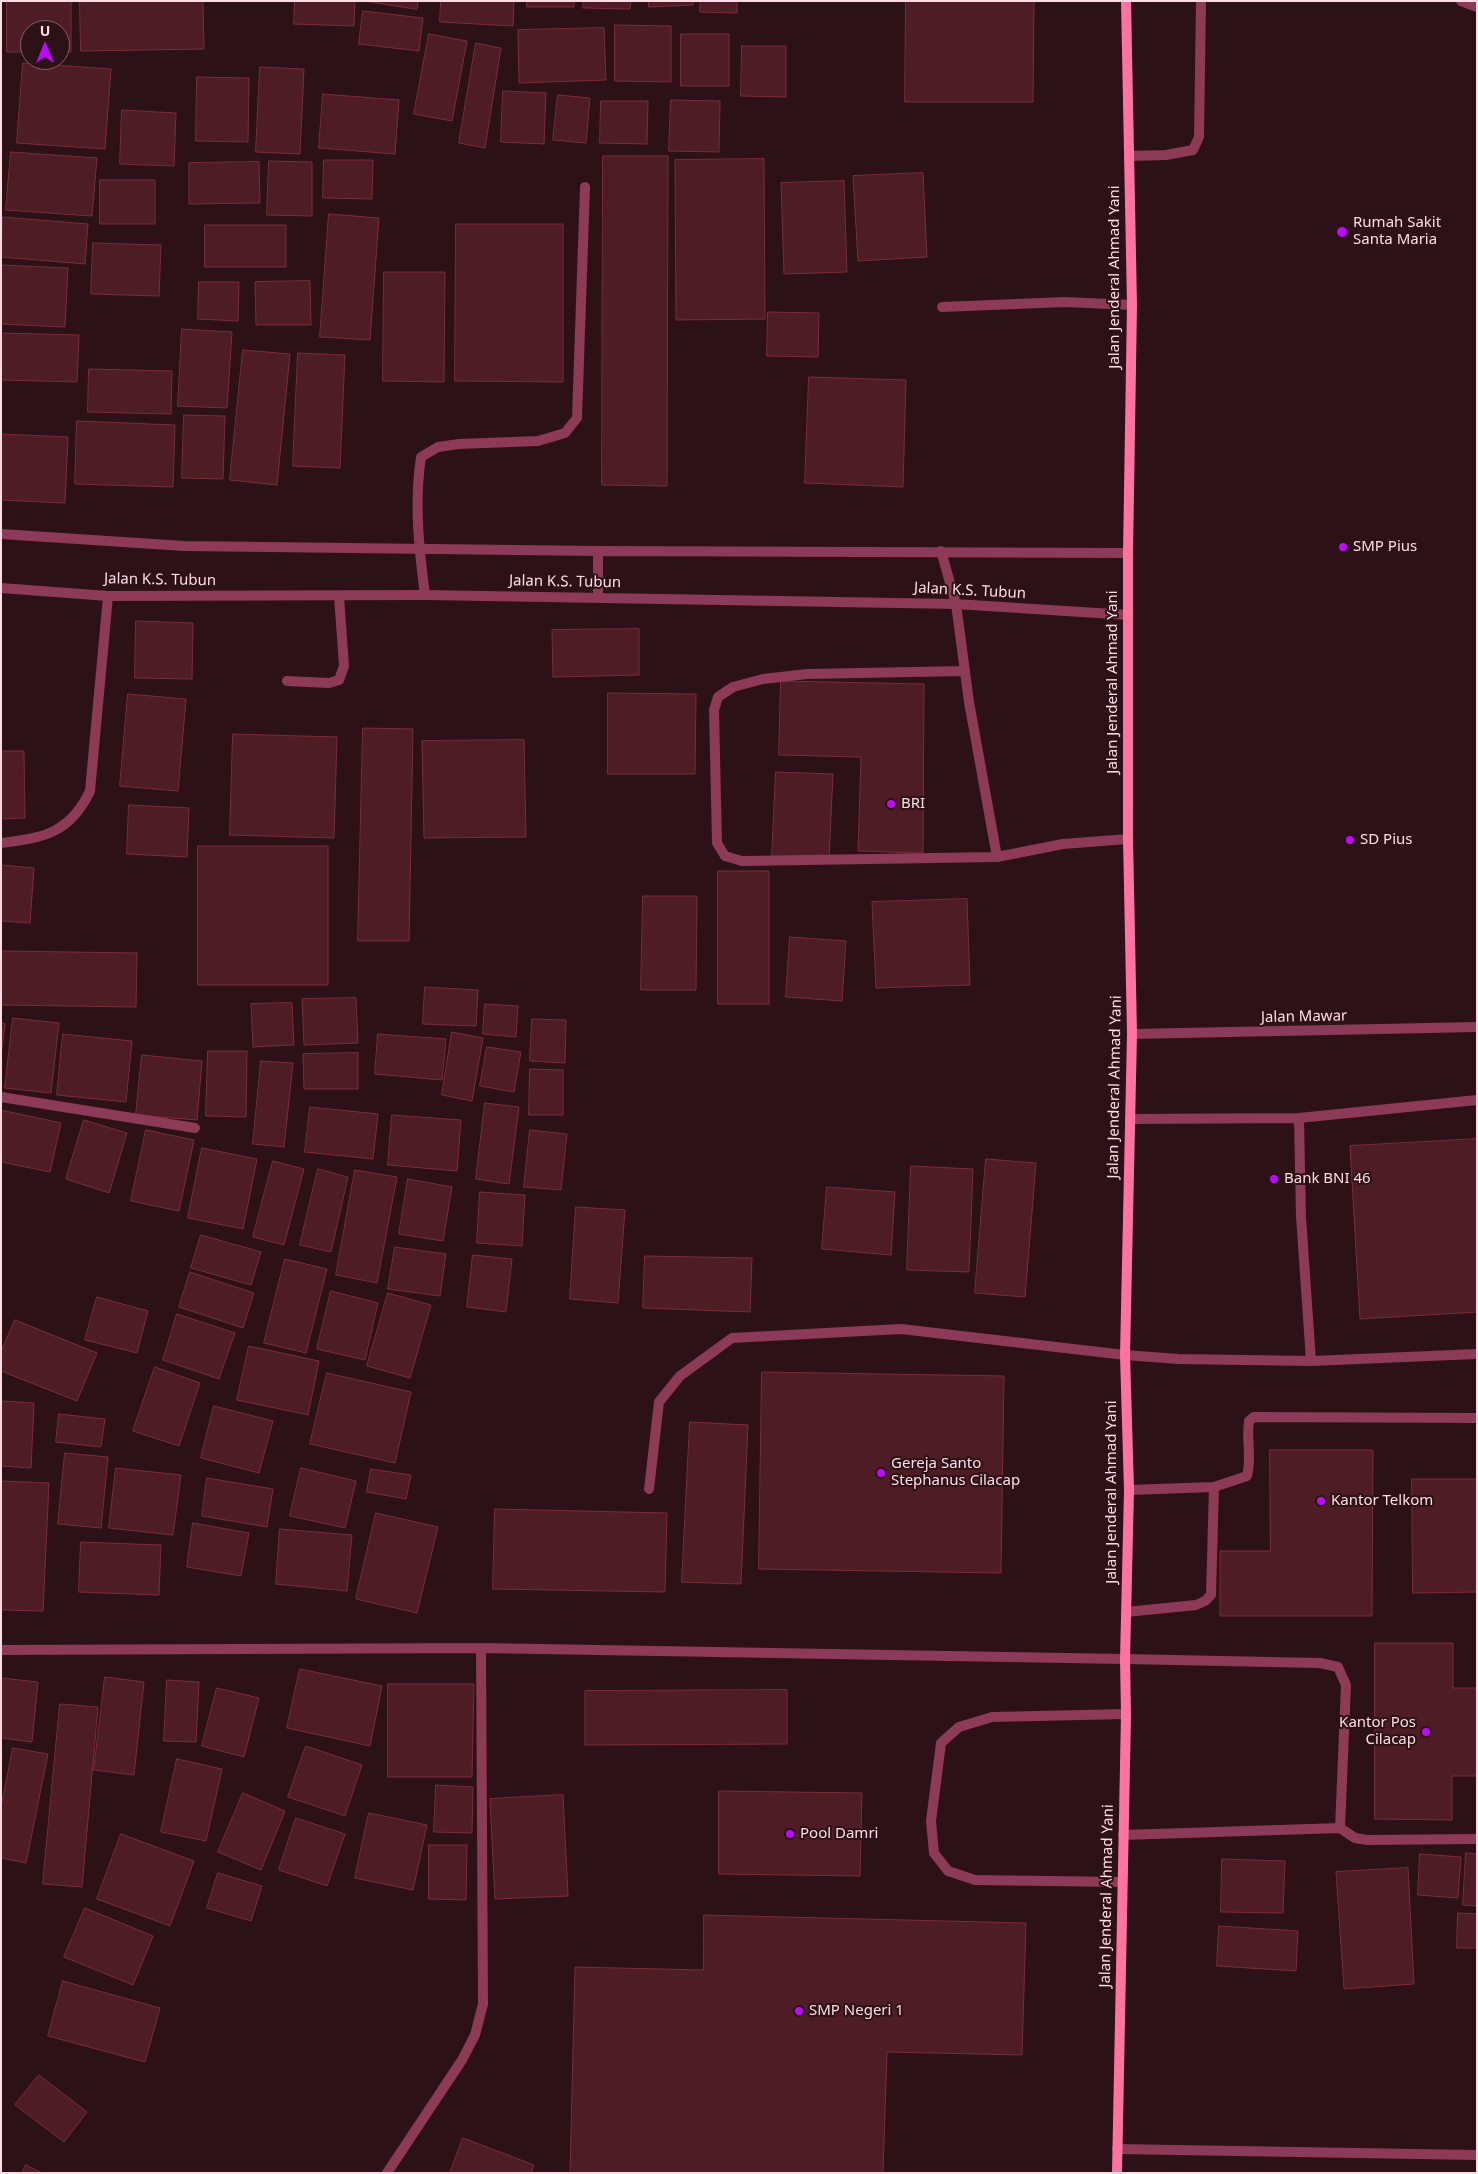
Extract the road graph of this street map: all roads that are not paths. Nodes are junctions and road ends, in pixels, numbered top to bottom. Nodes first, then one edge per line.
1 (1126, 1) edge
2 (1202, 1) edge
3 (1462, 1) edge
4 (1477, 8) edge
5 (1129, 156) junction
6 (585, 187) dead end
7 (1132, 304) junction
8 (942, 307) dead end
9 (1, 534) edge
10 (419, 549) junction
11 (598, 551) junction
12 (941, 551) junction
13 (1128, 553) junction
14 (1, 588) edge
15 (425, 595) junction
16 (108, 596) junction
17 (339, 596) junction
18 (598, 597) junction
19 (956, 604) junction
20 (1128, 615) junction
21 (965, 670) junction
22 (287, 681) dead end
23 (1128, 839) junction
24 (1, 843) edge
25 (997, 856) junction
26 (1477, 1027) edge
27 (1132, 1034) junction
28 (1, 1098) edge
29 (1477, 1100) edge
30 (1299, 1118) junction
31 (1130, 1119) junction
32 (195, 1128) dead end
33 (1477, 1354) edge
34 (1125, 1355) junction
35 (1312, 1361) junction
36 (1477, 1418) edge
37 (1214, 1487) junction
38 (649, 1489) dead end
39 (1129, 1490) junction
40 (1126, 1612) junction
41 (481, 1648) junction
42 (1, 1650) edge
43 (1125, 1659) junction
44 (1126, 1714) junction
45 (1340, 1828) junction
46 (1123, 1834) junction
47 (1477, 1839) edge
48 (1121, 1882) junction
49 (1117, 2149) junction
50 (1477, 2155) edge
51 (387, 2173) edge
52 (1117, 2173) edge

1 - 5 main road, Jalan Jenderal Ahmad Yani
2 - 5 street
3 - 4 street
5 - 7 main road, Jalan Jenderal Ahmad Yani
6 - 10 street
7 - 8 street
7 - 13 main road, Jalan Jenderal Ahmad Yani
9 - 10 street, Jalan K.S. Tubun
10 - 11 street, Jalan K.S. Tubun
10 - 15 street
11 - 12 street, Jalan K.S. Tubun
11 - 18 street
12 - 13 street, Jalan K.S. Tubun
12 - 19 street
13 - 20 main road, Jalan Jenderal Ahmad Yani
14 - 16 street, Jalan K.S. Tubun
15 - 17 street, Jalan K.S. Tubun
15 - 18 street, Jalan K.S. Tubun
16 - 17 street, Jalan K.S. Tubun
16 - 24 street
17 - 22 street
18 - 19 street, Jalan K.S. Tubun
19 - 20 street, Jalan K.S. Tubun
19 - 21 street
20 - 23 main road, Jalan Jenderal Ahmad Yani
21 - 25 street
21 - 25 street
23 - 25 street
23 - 27 main road, Jalan Jenderal Ahmad Yani
26 - 27 street, Jalan Mawar
27 - 31 main road, Jalan Jenderal Ahmad Yani
28 - 32 street
29 - 30 street
30 - 31 street
30 - 35 street
31 - 34 main road, Jalan Jenderal Ahmad Yani
33 - 35 street
34 - 35 street
34 - 38 street
34 - 39 main road, Jalan Jenderal Ahmad Yani
36 - 37 street
37 - 39 street
37 - 40 street
39 - 40 main road, Jalan Jenderal Ahmad Yani
40 - 43 main road, Jalan Jenderal Ahmad Yani
41 - 42 street
41 - 43 street
41 - 51 street
43 - 44 main road, Jalan Jenderal Ahmad Yani
43 - 45 street
44 - 46 main road, Jalan Jenderal Ahmad Yani
44 - 48 street
45 - 46 street
45 - 47 street
46 - 48 main road, Jalan Jenderal Ahmad Yani
48 - 49 main road, Jalan Jenderal Ahmad Yani
49 - 50 street
49 - 52 main road, Jalan Jenderal Ahmad Yani

